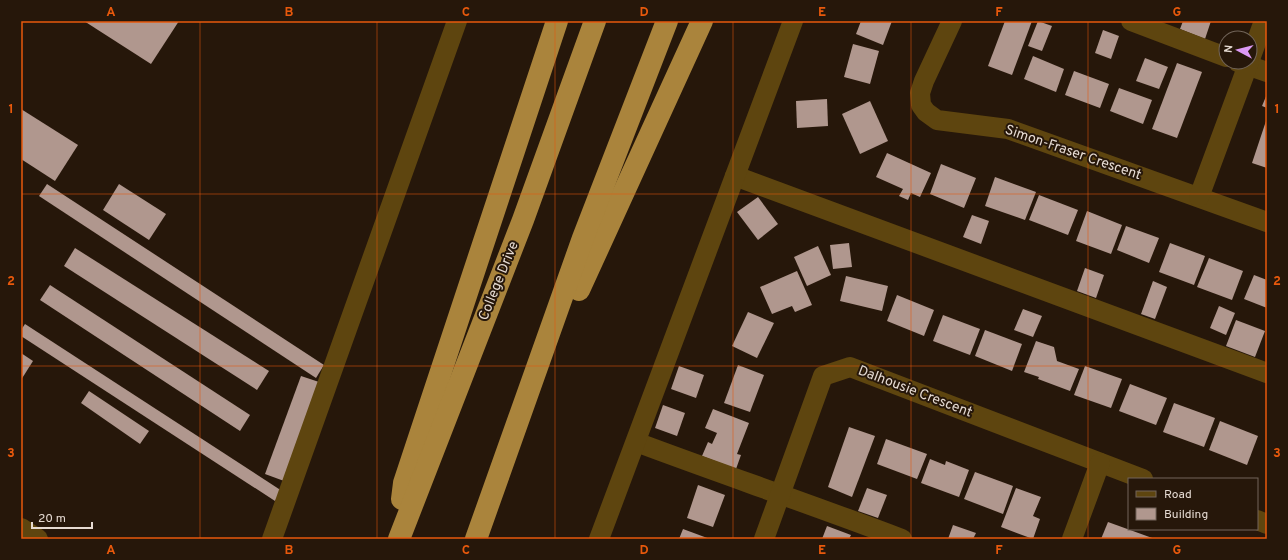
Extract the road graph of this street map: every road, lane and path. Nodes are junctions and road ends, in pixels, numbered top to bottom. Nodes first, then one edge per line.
1 (457, 21) edge
2 (557, 21) edge
3 (595, 21) edge
4 (667, 21) edge
5 (702, 21) edge
6 (793, 21) edge
7 (952, 21) edge
8 (1130, 21) edge
9 (1264, 21) edge
10 (1258, 35) edge
11 (1218, 54) edge
12 (1243, 70) edge
13 (735, 176) junction
14 (1199, 197) junction
15 (1267, 222) edge
16 (1267, 372) edge
17 (525, 407) junction
18 (636, 442) junction
19 (1100, 463) junction
20 (1140, 478) edge
21 (781, 494) junction
22 (21, 528) edge
23 (38, 539) edge
24 (272, 539) edge
25 (398, 539) edge
26 (476, 539) edge
27 (599, 539) edge
28 (764, 539) edge
29 (902, 539) edge
30 (1072, 539) edge

1 - 24 street
2 - 25 highway
3 - 25 highway, College Drive
4 - 17 highway
5 - 17 highway
6 - 13 street
7 - 14 street, Simon-Fraser Crescent
8 - 11 street
9 - 10 street
12 - 14 street
13 - 16 street
13 - 18 street
14 - 15 street, Simon-Fraser Crescent
17 - 26 highway
18 - 21 street
18 - 27 street
19 - 20 street, Dalhousie Crescent
19 - 21 street, Dalhousie Crescent
19 - 30 street
21 - 28 street, Dalhousie Crescent
21 - 29 street
22 - 23 street

